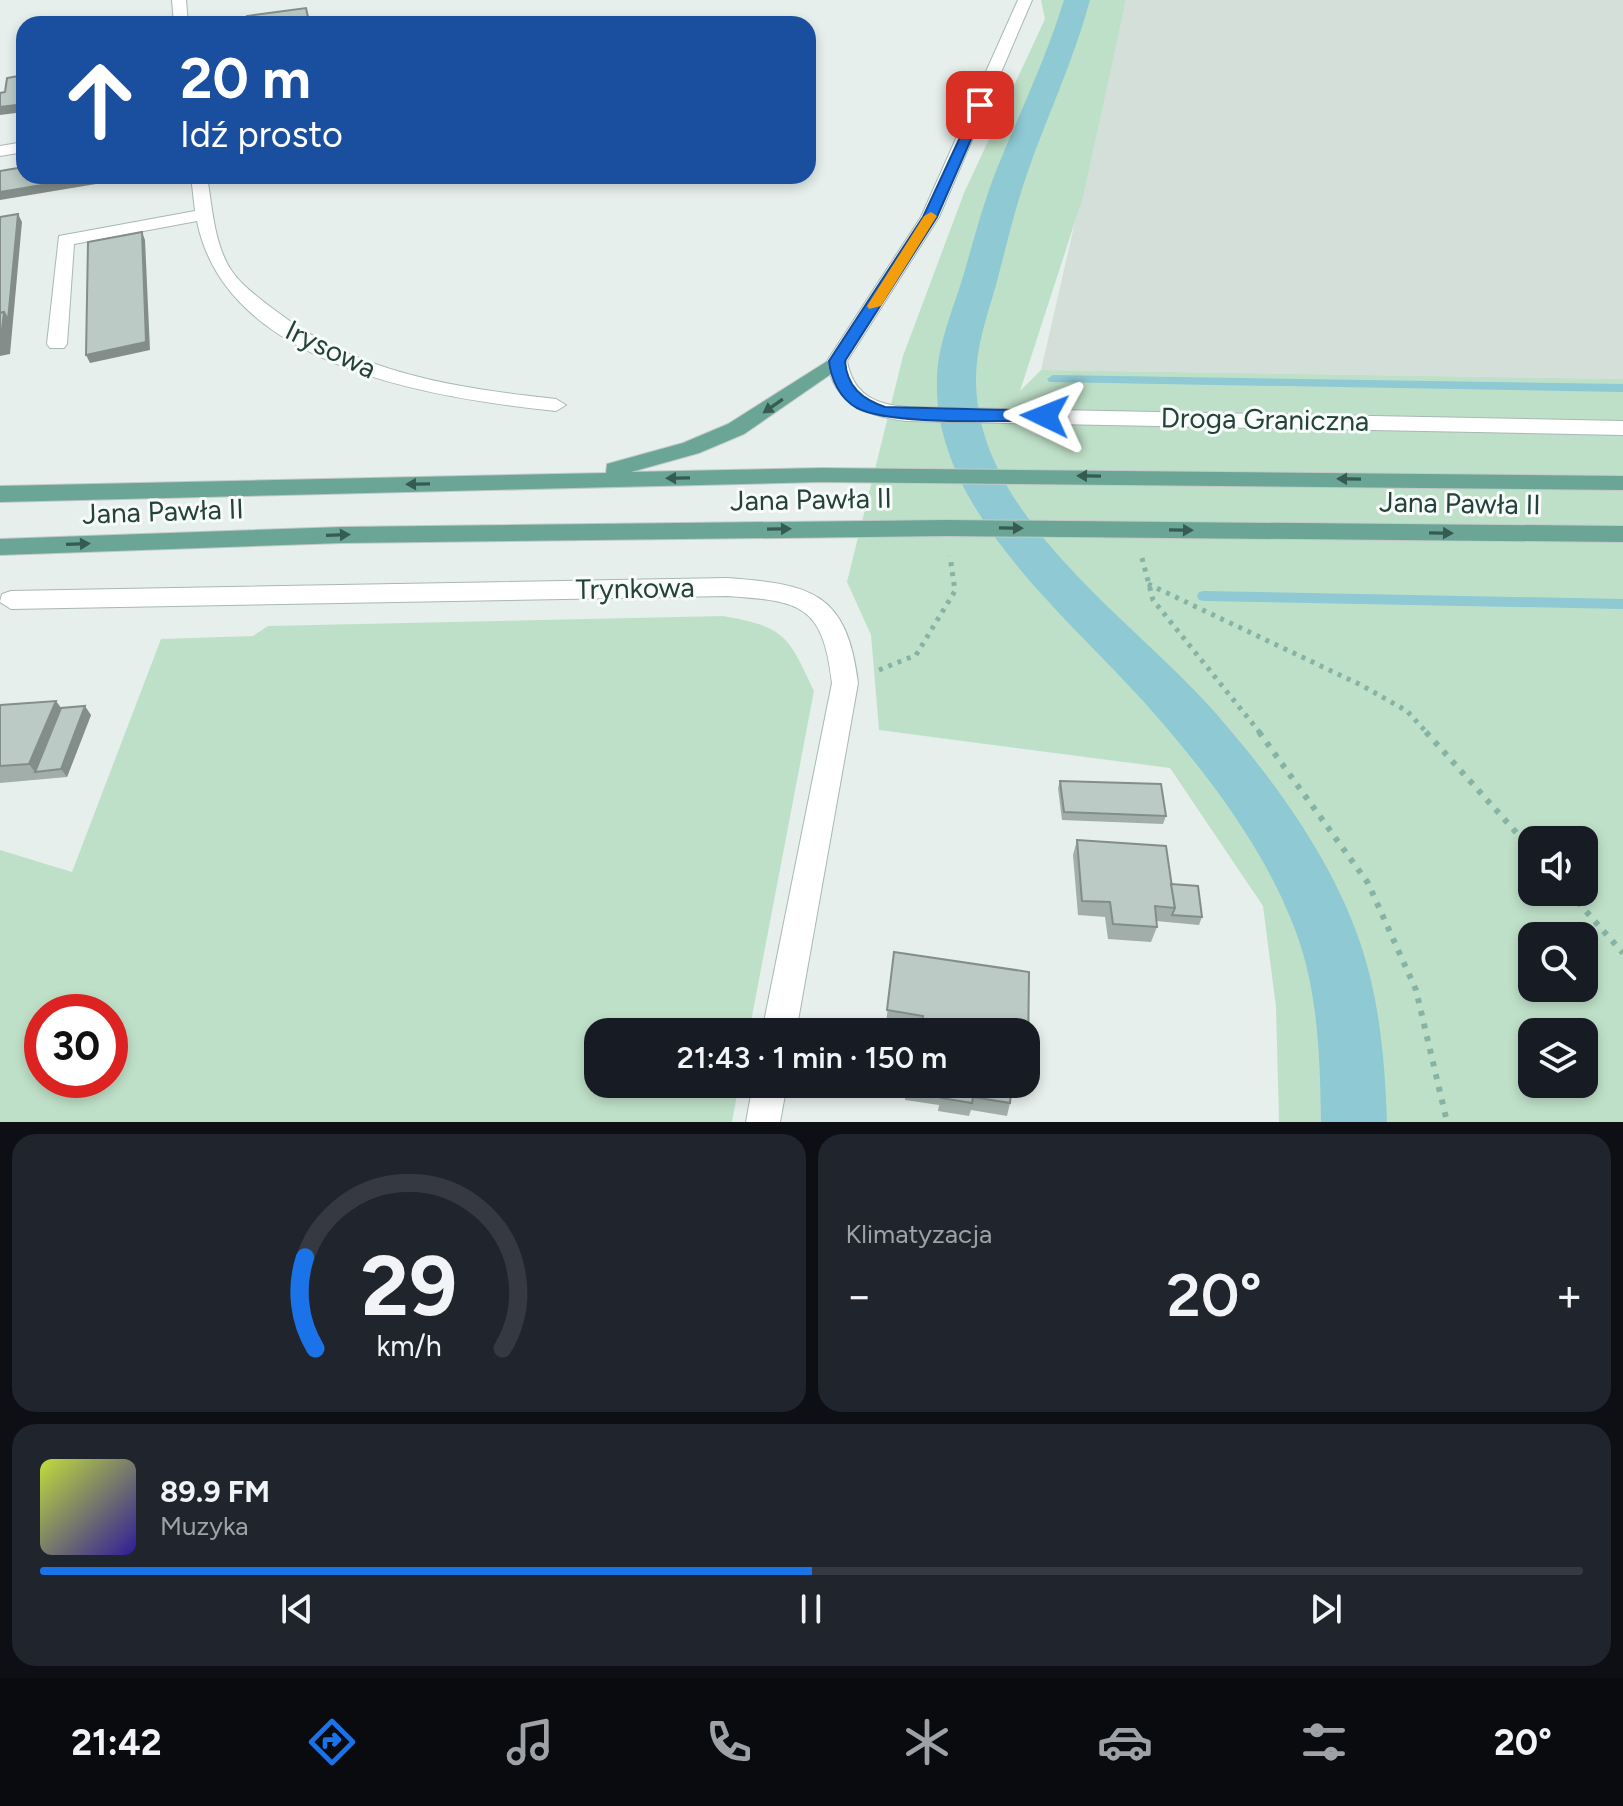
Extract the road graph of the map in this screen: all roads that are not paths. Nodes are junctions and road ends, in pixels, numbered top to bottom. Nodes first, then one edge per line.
1 (1025, 0) edge
2 (200, 184) edge
3 (204, 215) junction
4 (57, 344) dead end
5 (837, 361) junction
6 (556, 405) dead end
7 (1623, 428) edge
8 (575, 480) junction
9 (1623, 483) edge
10 (0, 494) edge
11 (1623, 534) edge
12 (0, 547) edge
13 (11, 600) dead end
14 (782, 1018) edge
15 (767, 1098) edge
16 (763, 1122) edge

1 - 5 street
2 - 3 street, Irysowa
3 - 4 street
3 - 6 street, Irysowa
5 - 7 street, Droga Graniczna
5 -> 8 main road
9 -> 8 main road, Jana Pawła II
8 -> 10 main road, Jana Pawła II
12 -> 11 main road, Jana Pawła II
13 - 14 street, Trynkowa
15 - 16 street

